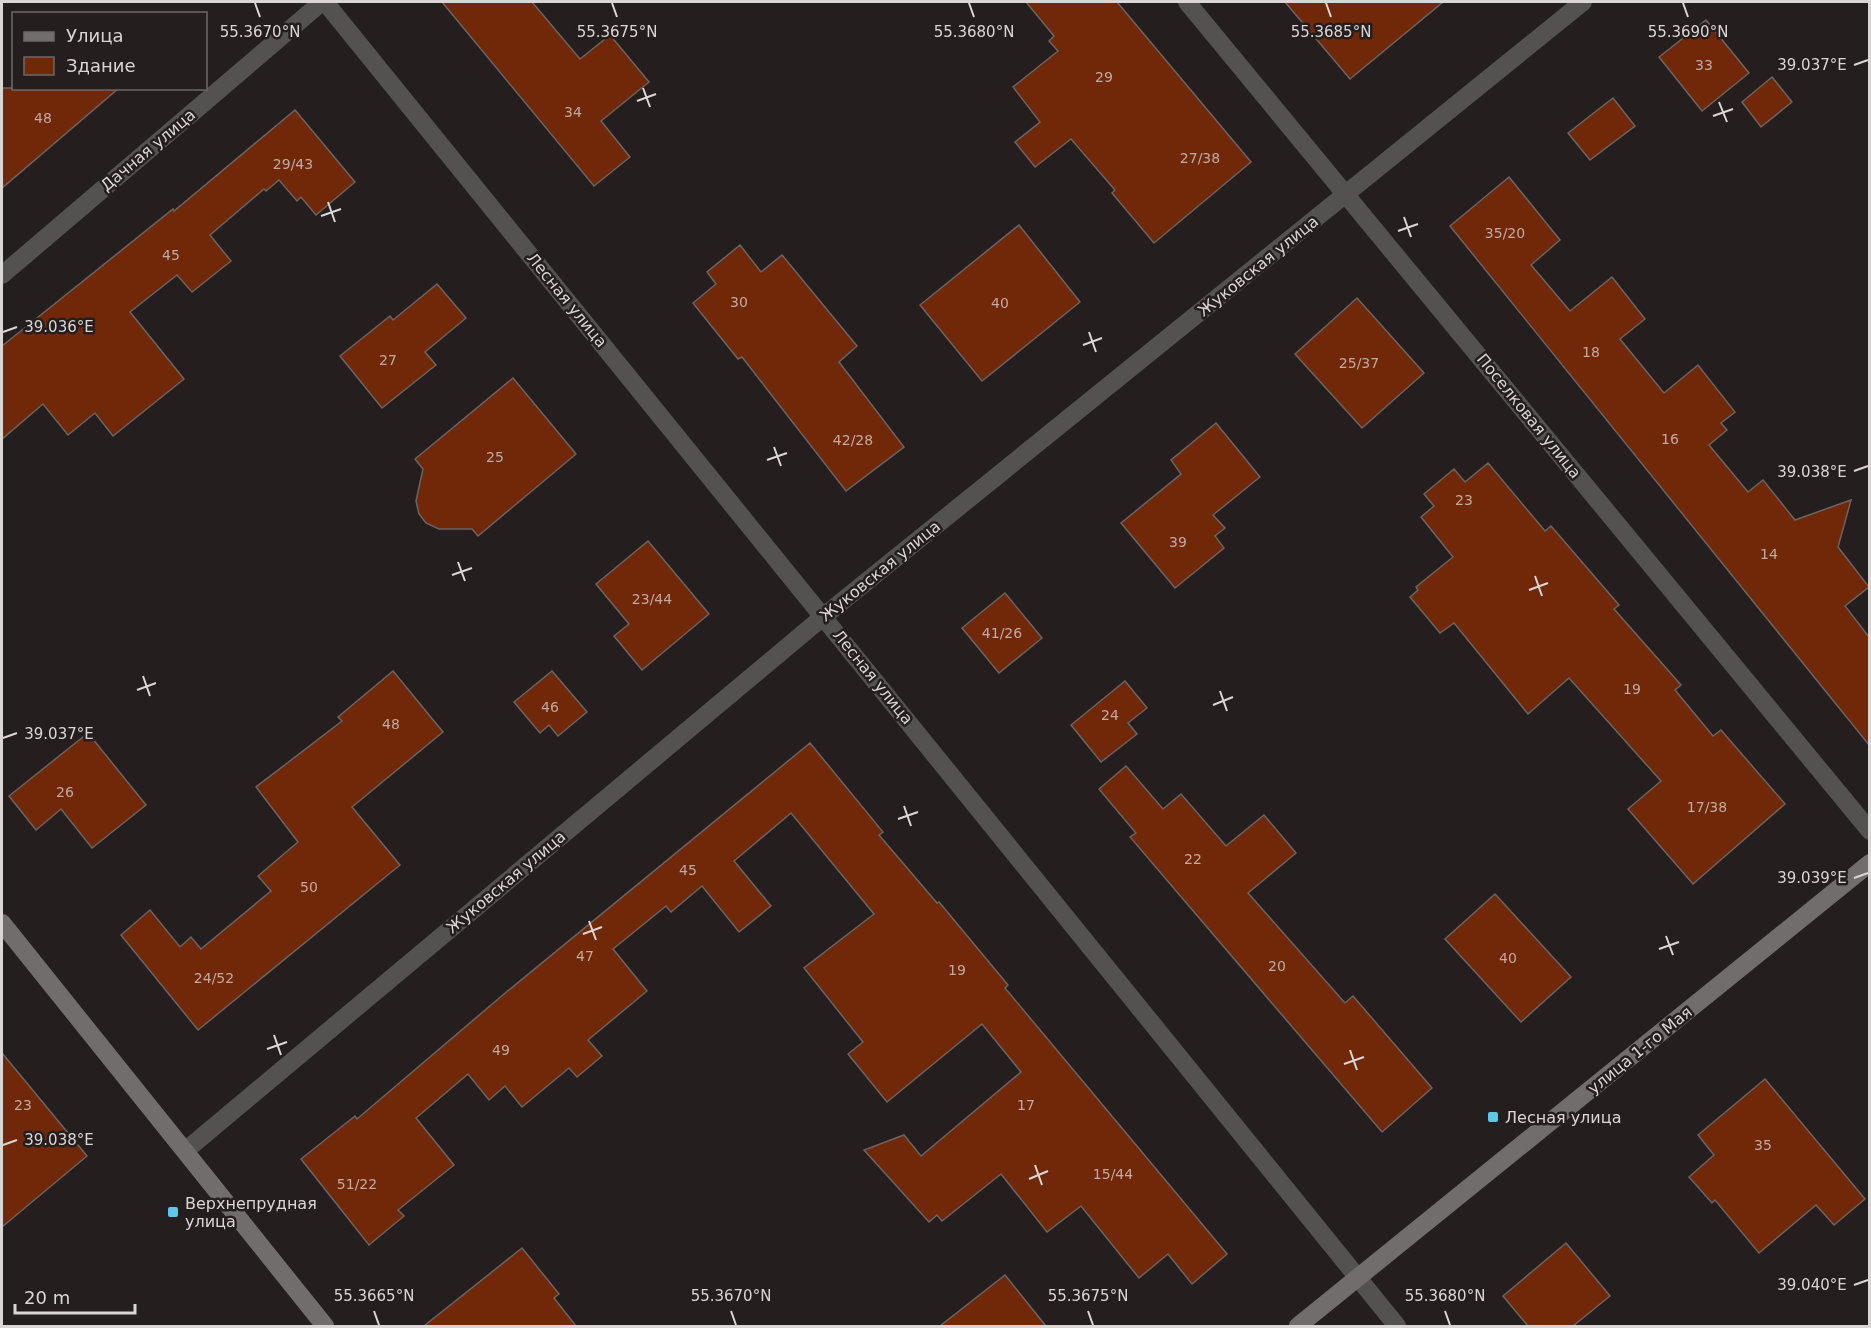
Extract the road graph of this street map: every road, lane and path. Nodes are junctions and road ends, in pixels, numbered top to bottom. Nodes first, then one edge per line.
1 (323, 2) edge
2 (1187, 2) edge
3 (1583, 2) edge
4 (1346, 194) junction
5 (2, 275) edge
6 (824, 616) junction
7 (1869, 831) edge
8 (1869, 862) edge
9 (2, 924) edge
10 (185, 1151) junction
11 (1359, 1278) junction
12 (325, 1326) edge
13 (1298, 1326) edge
14 (1397, 1326) edge

1 - 5 street, Дачная улица
1 - 6 street, Лесная улица
2 - 4 street, Поселковая улица
3 - 4 street, Жуковская улица
4 - 6 street, Жуковская улица
4 - 7 street, Поселковая улица
6 - 10 street, Жуковская улица
6 - 11 street, Лесная улица
8 - 11 main road, улица 1-го Мая
9 - 10 main road
10 - 12 main road
11 - 13 main road, улица 1-го Мая
11 - 14 street, Лесная улица

